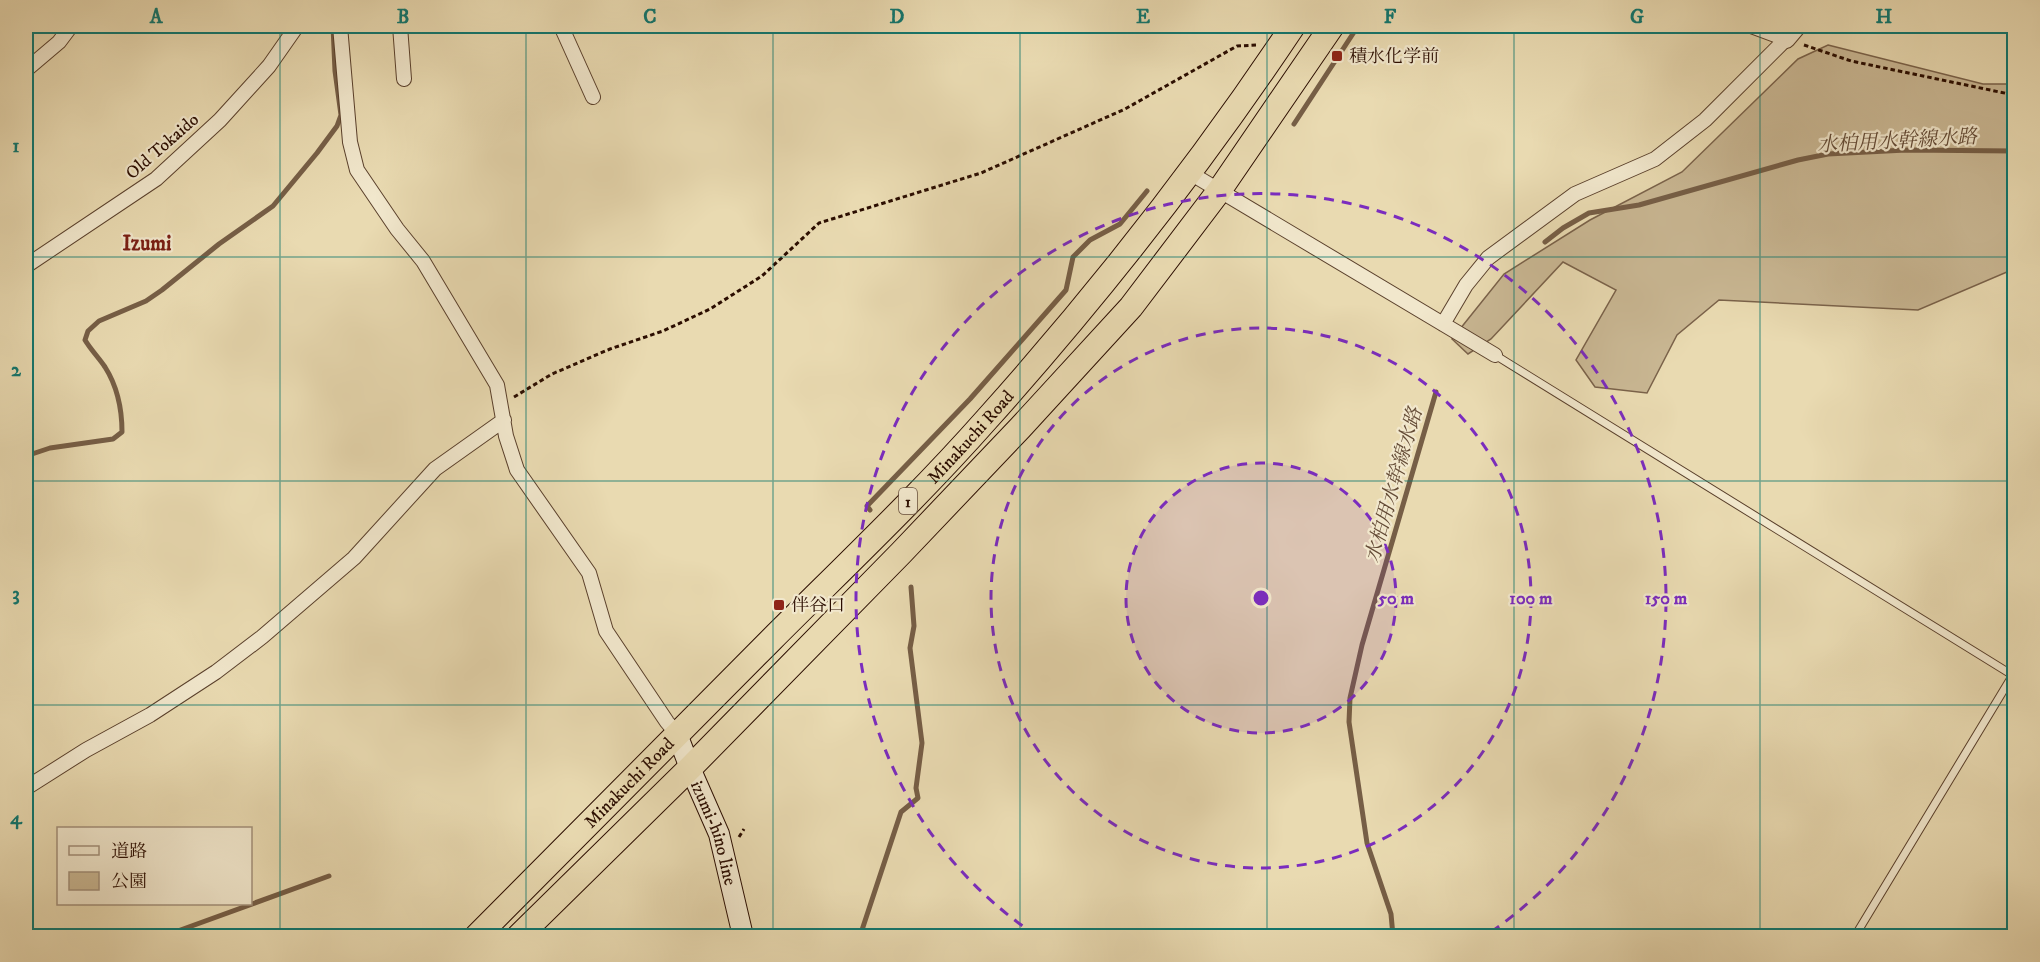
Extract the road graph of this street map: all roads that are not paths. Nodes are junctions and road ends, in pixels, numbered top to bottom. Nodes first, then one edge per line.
1 (71, 26) edge
2 (297, 26) edge
3 (340, 26) edge
4 (400, 26) edge
5 (561, 26) edge
6 (1293, 26) edge
7 (1332, 26) edge
8 (1751, 26) edge
9 (1791, 32) edge
10 (26, 70) edge
11 (404, 79) dead end
12 (593, 97) dead end
13 (1190, 173) junction
14 (1219, 191) junction
15 (26, 266) edge
16 (1443, 324) junction
17 (1495, 355) joint
18 (503, 416) junction
19 (2014, 674) edge
20 (677, 734) junction
21 (690, 768) junction
22 (26, 788) edge
23 (477, 936) edge
24 (519, 936) edge
25 (743, 936) edge
26 (1855, 936) edge

1 - 10 street
2 - 15 street, Old Tokaido
3 - 18 street
4 - 11 street
5 - 12 street
6 - 13 highway, Minakuchi Road / 1
7 - 14 highway, Minakuchi Road / 1
8 - 9 street
9 - 16 street
13 - 14 street
13 - 20 highway, Minakuchi Road / 1
14 - 16 street
14 - 21 highway, Minakuchi Road / 1
16 - 17 street
17 - 19 lane
18 - 20 street
18 - 22 street
19 - 26 lane
20 - 21 main road, izumi-hino line
20 - 23 highway, Minakuchi Road / 1
21 - 24 highway, Minakuchi Road / 1
21 - 25 main road, izumi-hino line

